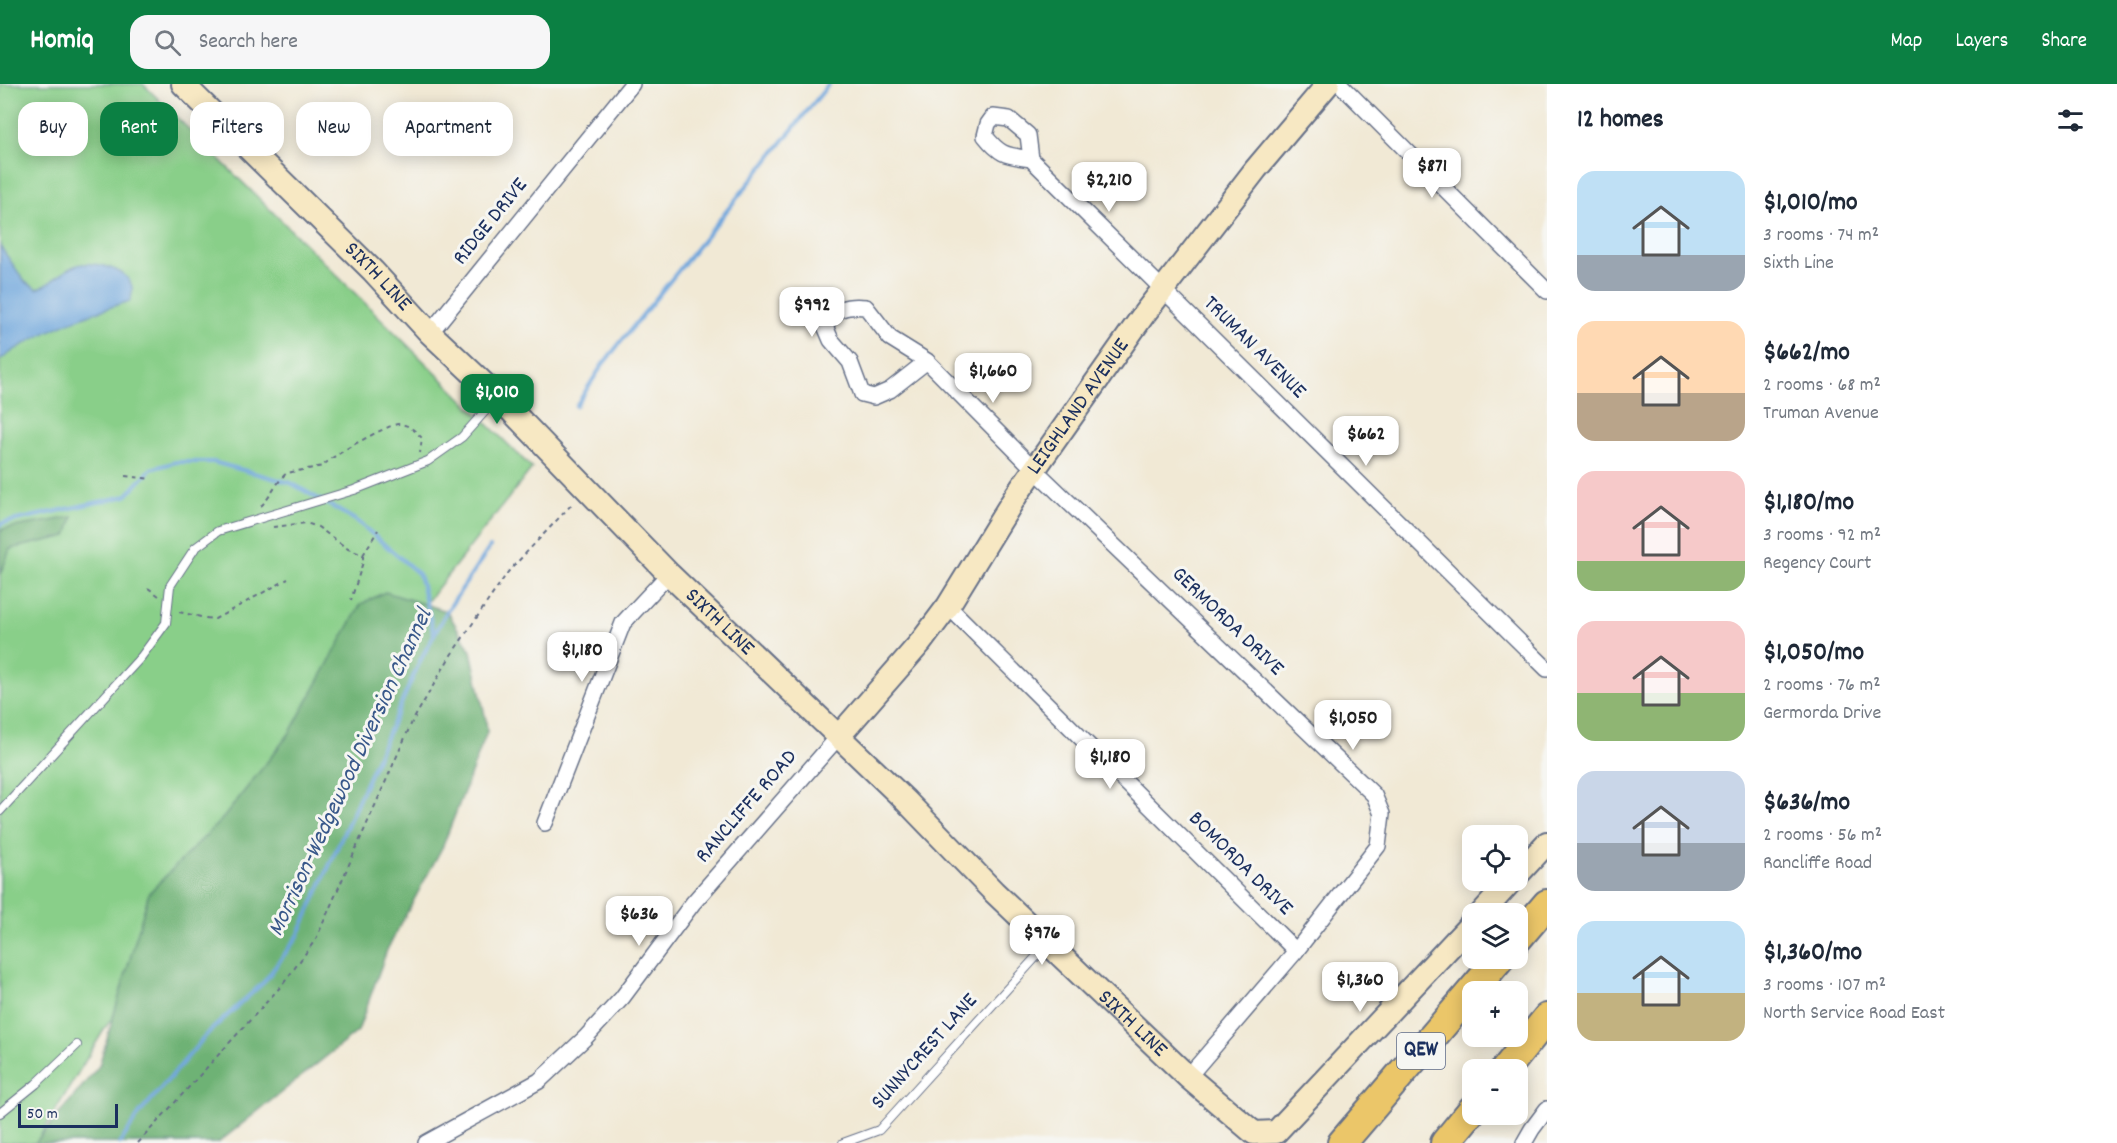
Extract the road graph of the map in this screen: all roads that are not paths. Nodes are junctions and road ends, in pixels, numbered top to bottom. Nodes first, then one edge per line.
1 (183, 84) edge
2 (632, 84) edge
3 (1328, 84) edge
4 (1340, 84) edge
5 (1031, 159) dead end
6 (1163, 290) junction
7 (1547, 291) edge
8 (430, 333) junction
9 (927, 361) junction
10 (498, 397) junction
11 (1035, 470) junction
12 (669, 573) junction
13 (948, 606) junction
14 (1547, 669) edge
15 (839, 736) junction
16 (0, 811) edge
17 (545, 823) dead end
18 (1547, 843) edge
19 (1528, 863) edge
20 (1502, 891) edge
21 (1491, 903) edge
22 (1547, 904) edge
23 (1528, 926) edge
24 (1462, 934) edge
25 (1048, 944) junction
26 (1296, 951) junction
27 (1491, 969) edge
28 (1547, 1018) edge
29 (77, 1045) dead end
30 (1514, 1059) edge
31 (1188, 1077) junction
32 (1547, 1109) edge
33 (0, 1113) edge
34 (1462, 1122) edge
35 (426, 1143) edge
36 (843, 1143) edge
37 (1342, 1143) edge
38 (1445, 1143) edge
39 (1524, 1143) edge

1 - 8 street, SIXTH LINE
2 - 8 street, RIDGE DRIVE
3 - 6 street, LEIGHLAND AVENUE
4 - 7 street
5 - 6 street, TRUMAN AVENUE
6 - 11 street, LEIGHLAND AVENUE
6 - 14 street, TRUMAN AVENUE
8 - 10 street, SIXTH LINE
9 - 9 street, GERMORDA DRIVE
9 - 11 street, GERMORDA DRIVE
10 - 12 street, SIXTH LINE
10 - 16 lane
11 - 13 street, LEIGHLAND AVENUE
11 - 26 street, GERMORDA DRIVE
12 - 15 street, SIXTH LINE
12 - 17 street
13 - 15 street, LEIGHLAND AVENUE
13 - 26 street, BOMORDA DRIVE
15 - 25 street, SIXTH LINE
15 - 35 street, RANCLIFFE ROAD
18 - 19 street
20 - 21 street
22 - 23 highway
24 - 31 street, SIXTH LINE
25 - 31 street, SIXTH LINE
25 - 36 lane, SUNNYCREST LANE
26 - 31 street, GERMORDA DRIVE
27 - 37 highway, QEW
28 - 30 highway
29 - 33 lane
32 - 39 street
34 - 38 highway

